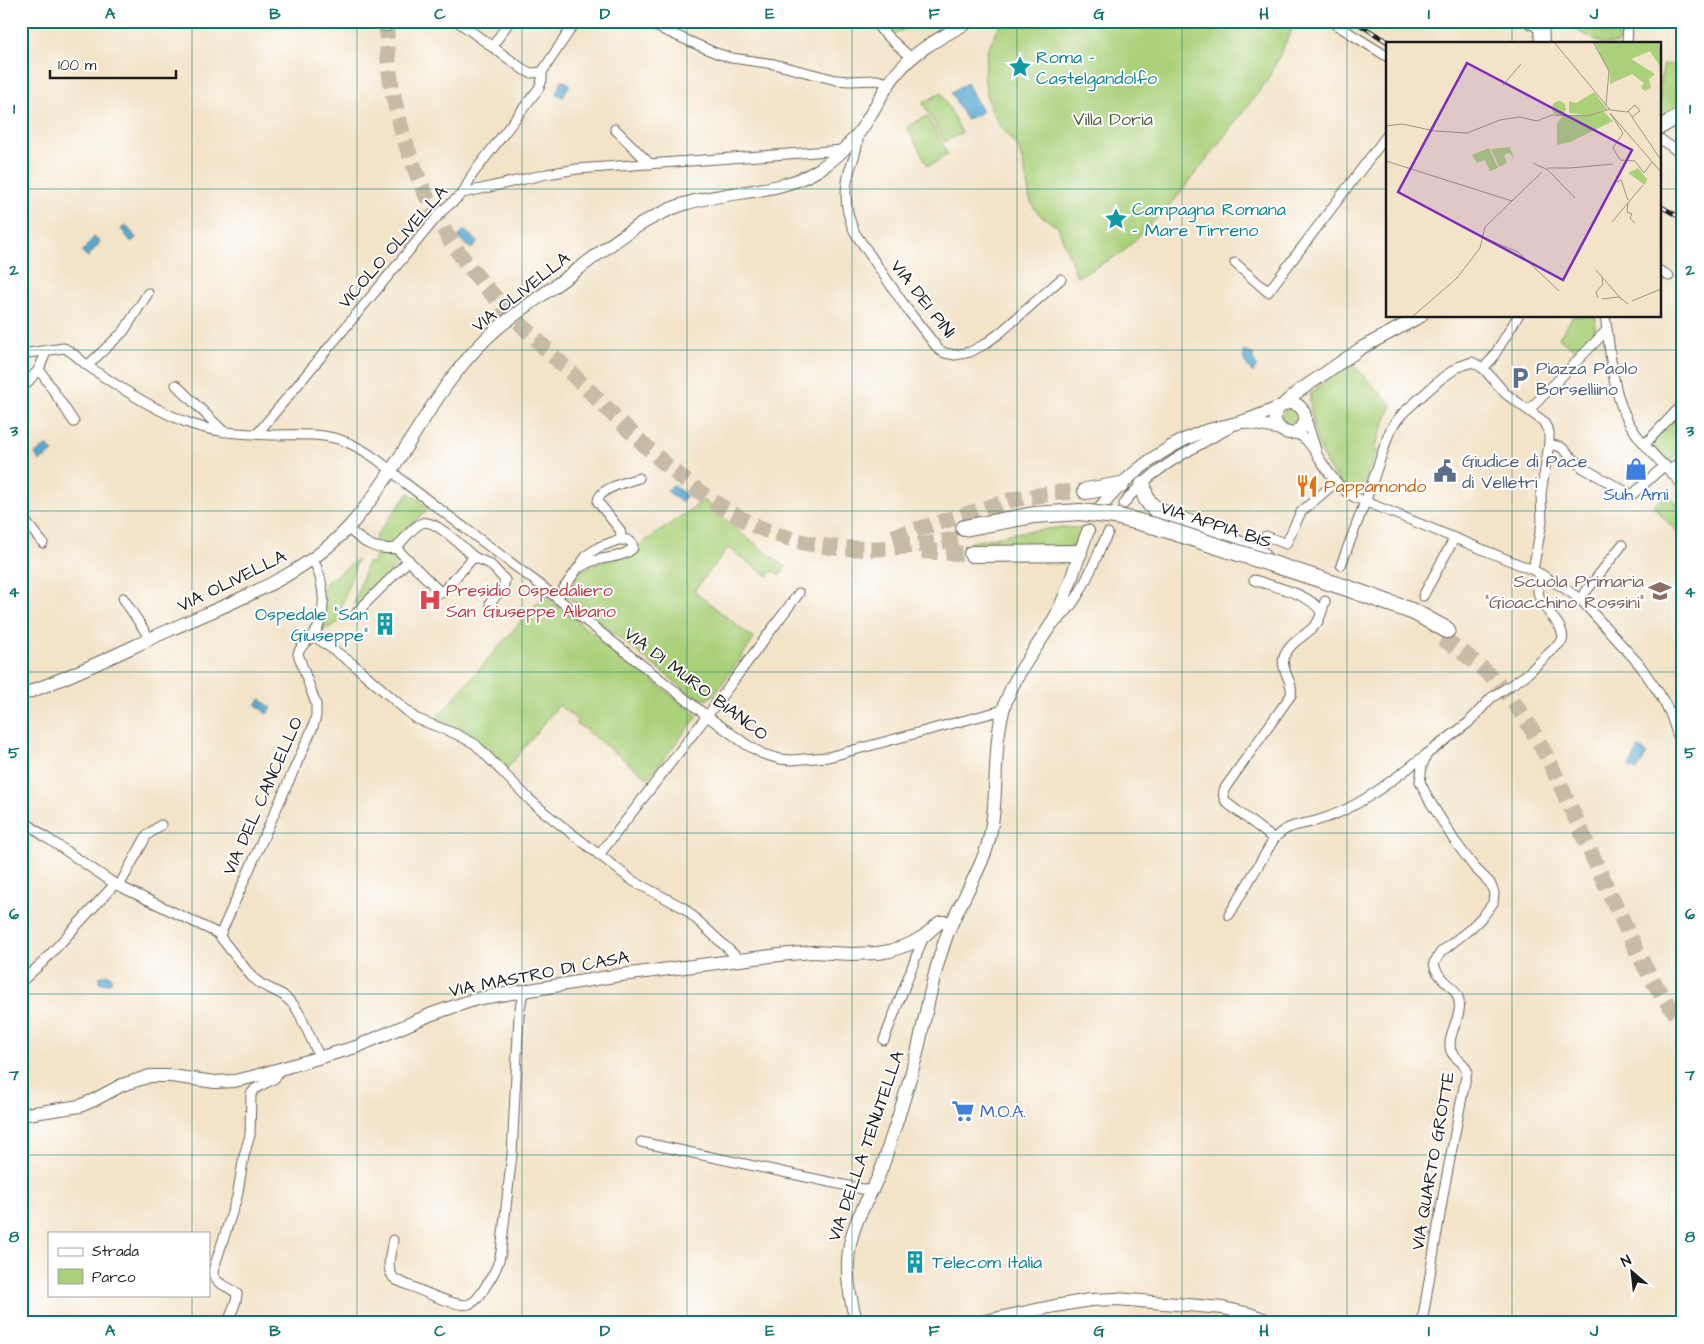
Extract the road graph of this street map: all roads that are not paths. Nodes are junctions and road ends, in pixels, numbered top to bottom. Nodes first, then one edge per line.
1 (457, 21) edge
2 (576, 21) edge
3 (643, 21) edge
4 (874, 21) edge
5 (970, 21) edge
6 (1330, 21) edge
7 (1526, 21) edge
8 (1628, 21) edge
9 (509, 22) edge
10 (1541, 32) edge
11 (1627, 42) edge
12 (492, 47) junction
13 (1386, 56) edge
14 (911, 58) junction
15 (542, 72) junction
16 (889, 83) junction
17 (1683, 114) edge
18 (1662, 126) edge
19 (614, 129) dead end
20 (859, 132) junction
21 (1386, 137) edge
22 (1662, 140) edge
23 (843, 150) junction
24 (1683, 155) edge
25 (650, 164) junction
26 (463, 193) junction
27 (1235, 263) dead end
28 (1662, 272) edge
29 (1669, 276) dead end
30 (1061, 279) dead end
31 (148, 293) dead end
32 (1417, 318) edge
33 (1517, 318) edge
34 (1604, 318) edge
35 (1607, 330) junction
36 (47, 350) junction
37 (21, 354) edge
38 (88, 366) junction
39 (1483, 368) junction
40 (39, 369) junction
41 (1321, 377) junction
42 (176, 385) dead end
43 (21, 390) edge
44 (1683, 404) edge
45 (1282, 406) junction
46 (1529, 410) junction
47 (1304, 412) junction
48 (1244, 421) junction
49 (74, 422) dead end
50 (1285, 431) junction
51 (224, 432) junction
52 (257, 434) junction
53 (1549, 444) junction
54 (1645, 444) junction
55 (1318, 458) junction
56 (1683, 459) edge
57 (1667, 468) junction
58 (391, 470) junction
59 (639, 478) dead end
60 (1336, 482) junction
61 (1121, 485) junction
62 (1143, 485) junction
63 (1683, 486) edge
64 (1086, 491) tunnel mouth
65 (1365, 502) junction
66 (1124, 504) dead end
67 (1100, 508) dead end
68 (21, 516) edge
69 (1083, 521) junction
70 (348, 528) junction
71 (964, 533) tunnel mouth
72 (1108, 533) dead end
73 (1266, 536) dead end
74 (1454, 539) junction
75 (622, 540) junction
76 (43, 543) dead end
77 (1622, 545) dead end
78 (396, 548) junction
79 (1079, 553) junction
80 (972, 554) tunnel mouth
81 (474, 557) junction
82 (313, 559) junction
83 (409, 560) junction
84 (1341, 565) dead end
85 (578, 568) junction
86 (1288, 569) junction
87 (1537, 572) junction
88 (1254, 580) dead end
89 (1346, 592) junction
90 (799, 593) dead end
91 (1424, 596) dead end
92 (123, 598) dead end
93 (557, 598) junction
94 (1580, 599) junction
95 (1325, 601) dead end
96 (490, 603) dead end
97 (356, 612) dead end
98 (1321, 612) junction
99 (1047, 630) junction
100 (1444, 634) tunnel mouth
101 (313, 635) junction
102 (150, 639) junction
103 (21, 695) edge
104 (1003, 710) junction
105 (708, 716) junction
106 (1678, 720) edge
107 (1683, 751) edge
108 (1427, 754) junction
109 (21, 815) edge
110 (161, 825) dead end
111 (1274, 839) junction
112 (599, 855) junction
113 (117, 884) junction
114 (1229, 915) dead end
115 (952, 924) junction
116 (220, 935) junction
117 (924, 936) junction
118 (739, 959) junction
119 (21, 982) edge
120 (523, 991) junction
121 (884, 1040) dead end
122 (320, 1058) junction
123 (280, 1069) junction
124 (21, 1115) edge
125 (641, 1142) dead end
126 (872, 1190) junction
127 (393, 1240) dead end
128 (228, 1323) edge
129 (857, 1323) edge
130 (976, 1323) edge
131 (1274, 1323) edge
132 (1422, 1323) edge

1 - 12 street
2 - 15 street
3 - 16 street
4 - 14 street
5 - 14 street, VIA OLIVELLA
6 - 13 street
7 - 10 street
8 - 11 street
9 - 12 street
12 - 15 street
14 - 16 street, VIA OLIVELLA
15 - 26 street
16 - 20 street, VIA OLIVELLA
17 - 18 main road
19 - 25 street
20 - 23 street, VIA OLIVELLA
20 - 30 street, VIA DEI PINI
21 - 27 street
22 - 24 street
23 - 25 street, VICOLO OLIVELLA
23 - 58 street, VIA OLIVELLA
25 - 26 street, VICOLO OLIVELLA
26 - 52 street, VICOLO OLIVELLA
28 - 29 street
31 - 38 street
32 - 41 street
33 - 39 street
34 - 35 street
35 - 46 street
35 - 54 street
36 - 37 street, VIA DI MURO BIANCO
36 - 38 street, VIA DI MURO BIANCO
36 - 40 street
38 - 51 street, VIA DI MURO BIANCO
39 - 46 street
39 - 65 street
40 - 43 street
40 - 49 street
41 - 45 street
41 - 47 street
42 - 51 street
44 - 54 street
45 - 47 street
45 - 48 street
45 - 50 street
46 - 53 street
47 - 50 street
47 - 55 street
48 - 50 street
48 - 61 street
48 - 62 street
50 - 55 street
51 - 52 street, VIA DI MURO BIANCO
52 - 58 street, VIA DI MURO BIANCO
53 - 57 street
53 - 87 street
54 - 57 street
55 - 60 street
56 - 57 street
57 - 63 street
58 - 70 street, VIA OLIVELLA
58 - 93 street, VIA DI MURO BIANCO
59 - 75 street
60 - 65 street
60 - 73 street
61 - 64 highway
61 - 67 street
62 - 66 street
62 - 86 highway, bridge
65 - 74 street
65 - 84 street
68 - 76 street
69 - 71 highway, VIA APPIA BIS
69 - 79 street, VIA DELLA TENUTELLA
69 - 86 highway, VIA APPIA BIS, bridge
69 - 89 highway, VIA APPIA BIS
70 - 78 street
70 - 82 street, VIA OLIVELLA
72 - 99 street
74 - 87 street
74 - 91 street
75 - 85 street
75 - 85 street
77 - 94 street
78 - 81 street
78 - 83 street
79 - 80 highway
79 - 99 street, VIA DELLA TENUTELLA
81 - 83 street
81 - 96 street
82 - 101 street, VIA DEL CANCELLO
82 - 102 street, VIA OLIVELLA
83 - 97 street
85 - 93 street
86 - 89 highway, VIA APPIA BIS, bridge
87 - 94 street
87 - 108 street
88 - 98 street
89 - 100 highway, VIA APPIA BIS
90 - 105 street
92 - 102 street
93 - 105 street, VIA DI MURO BIANCO
94 - 106 street
95 - 98 street
98 - 111 street
99 - 104 street, VIA DELLA TENUTELLA
101 - 112 street
101 - 116 street, VIA DEL CANCELLO
102 - 103 street, VIA OLIVELLA
104 - 105 street, VIA DI MURO BIANCO
104 - 115 street, VIA DELLA TENUTELLA
105 - 112 street
106 - 107 street
108 - 111 street
108 - 132 street, VIA QUARTO GROTTE
109 - 113 street
110 - 113 street
111 - 114 street
112 - 118 street
113 - 116 street
113 - 119 street
115 - 117 street, VIA MASTRO DI CASA
115 - 126 street, VIA DELLA TENUTELLA
116 - 122 street
117 - 118 street, VIA MASTRO DI CASA
117 - 121 street
118 - 120 street, VIA MASTRO DI CASA
120 - 122 street, VIA MASTRO DI CASA
120 - 127 street
122 - 123 street, VIA MASTRO DI CASA
123 - 124 street, VIA MASTRO DI CASA
123 - 128 street
125 - 126 street
126 - 129 street, VIA DELLA TENUTELLA
130 - 131 street

